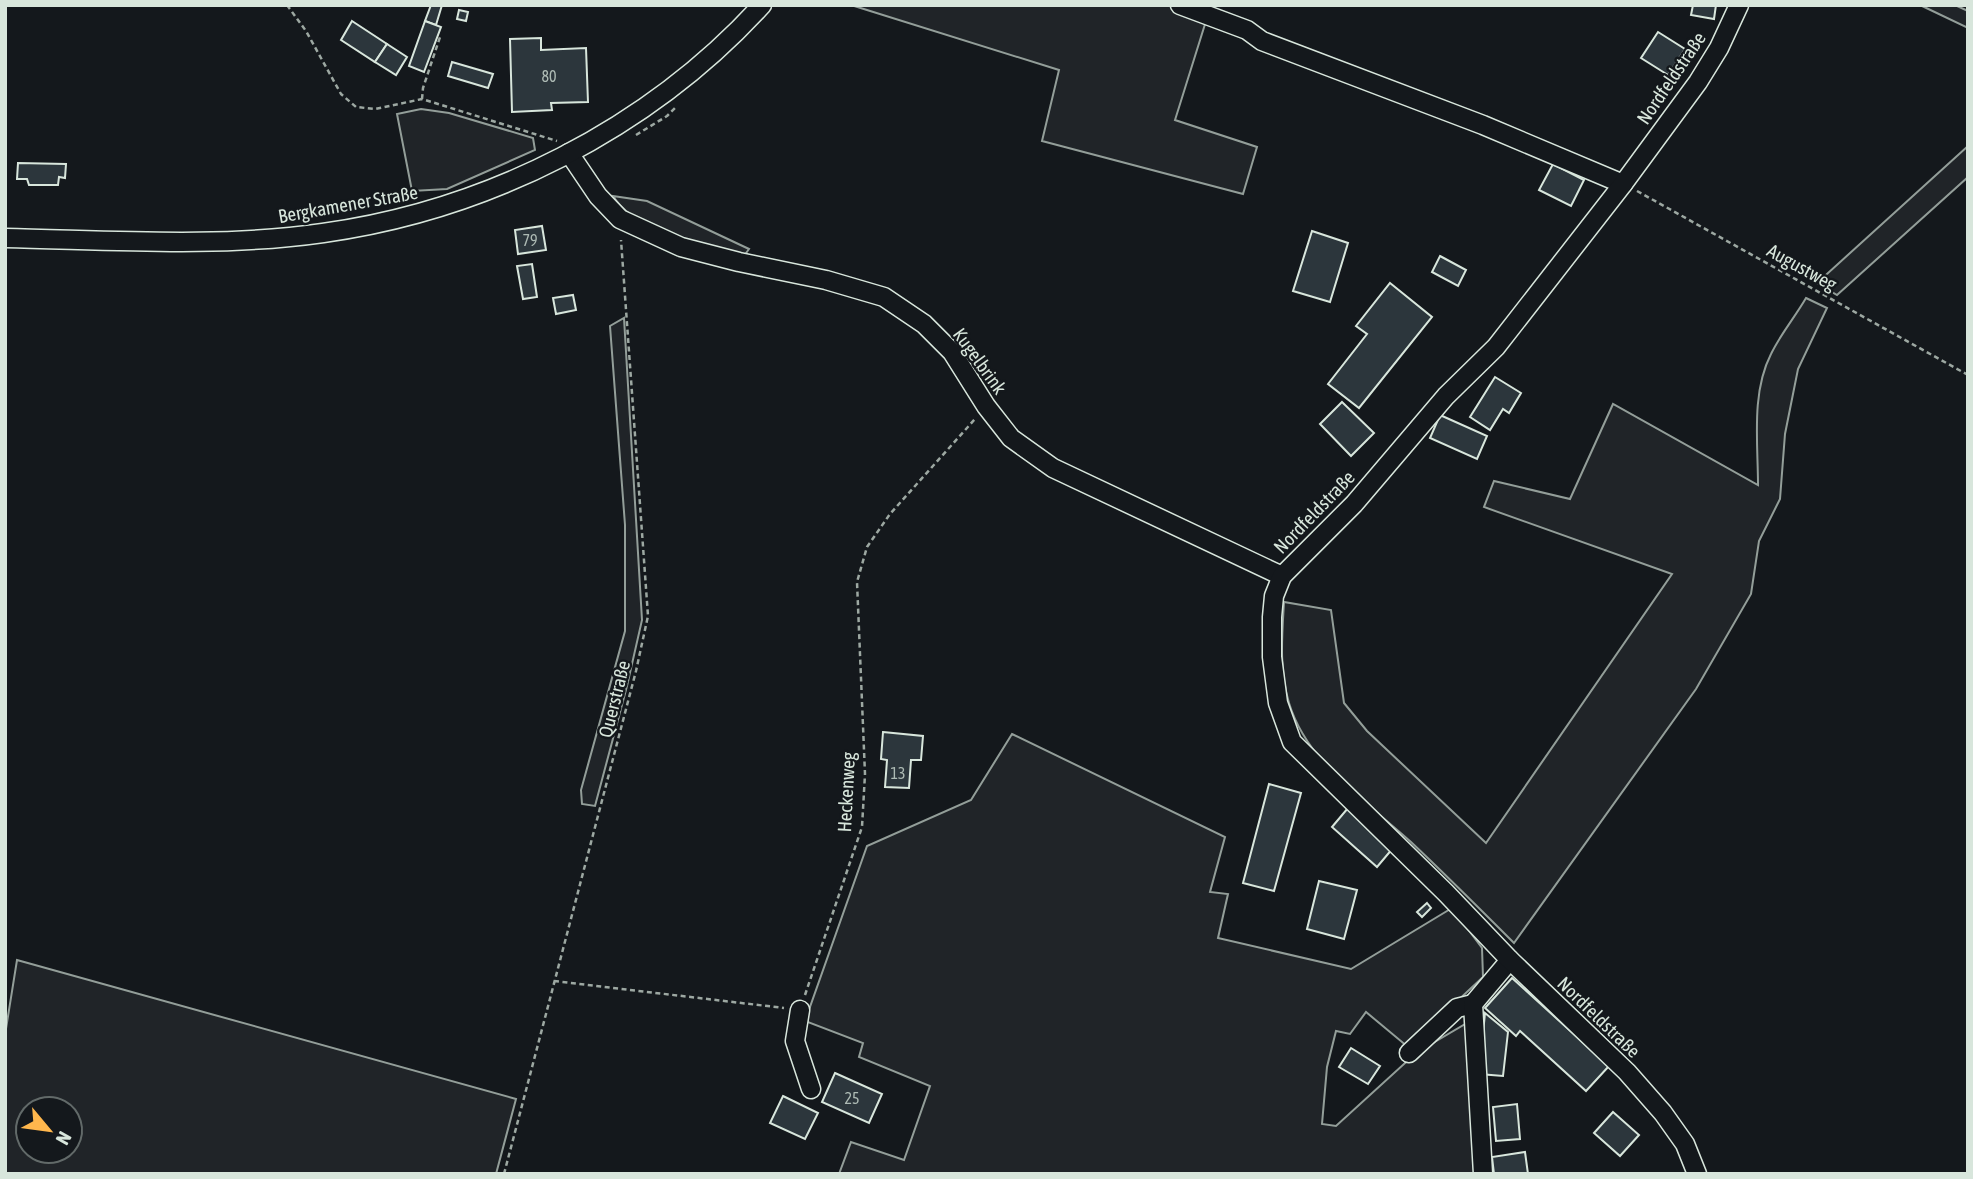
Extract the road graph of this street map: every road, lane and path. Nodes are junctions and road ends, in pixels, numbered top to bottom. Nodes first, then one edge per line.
1 (287, 5) edge
2 (762, 5) edge
3 (1180, 5) edge
4 (1739, 5) edge
5 (441, 34) dead end
6 (422, 99) junction
7 (683, 100) dead end
8 (628, 140) dead end
9 (569, 153) junction
10 (1623, 184) junction
11 (620, 219) junction
12 (5, 238) edge
13 (1968, 375) edge
14 (986, 406) junction
15 (1282, 576) junction
16 (1510, 960) junction
17 (553, 981) junction
18 (1473, 1004) junction
19 (800, 1010) junction
20 (1409, 1054) dead end
21 (811, 1089) dead end
22 (504, 1174) edge
23 (1483, 1174) edge
24 (1698, 1174) edge

1 - 6 path
2 - 9 street, Bergkamener Straße
3 - 10 street
4 - 10 street, Nordfeldstraße
5 - 6 path
6 - 9 path
7 - 8 path
9 - 11 street, Kugelbrink
9 - 12 street, Bergkamener Straße
10 - 13 path, Augustweg
10 - 15 street, Nordfeldstraße
11 - 14 street, Kugelbrink
11 - 17 path, Querstraße
14 - 15 street, Kugelbrink
14 - 19 path, Heckenweg
15 - 16 street, Nordfeldstraße
16 - 18 street
16 - 24 street, Nordfeldstraße
17 - 19 path
17 - 22 path, Querstraße
18 - 20 street
18 - 23 street
19 - 21 street

